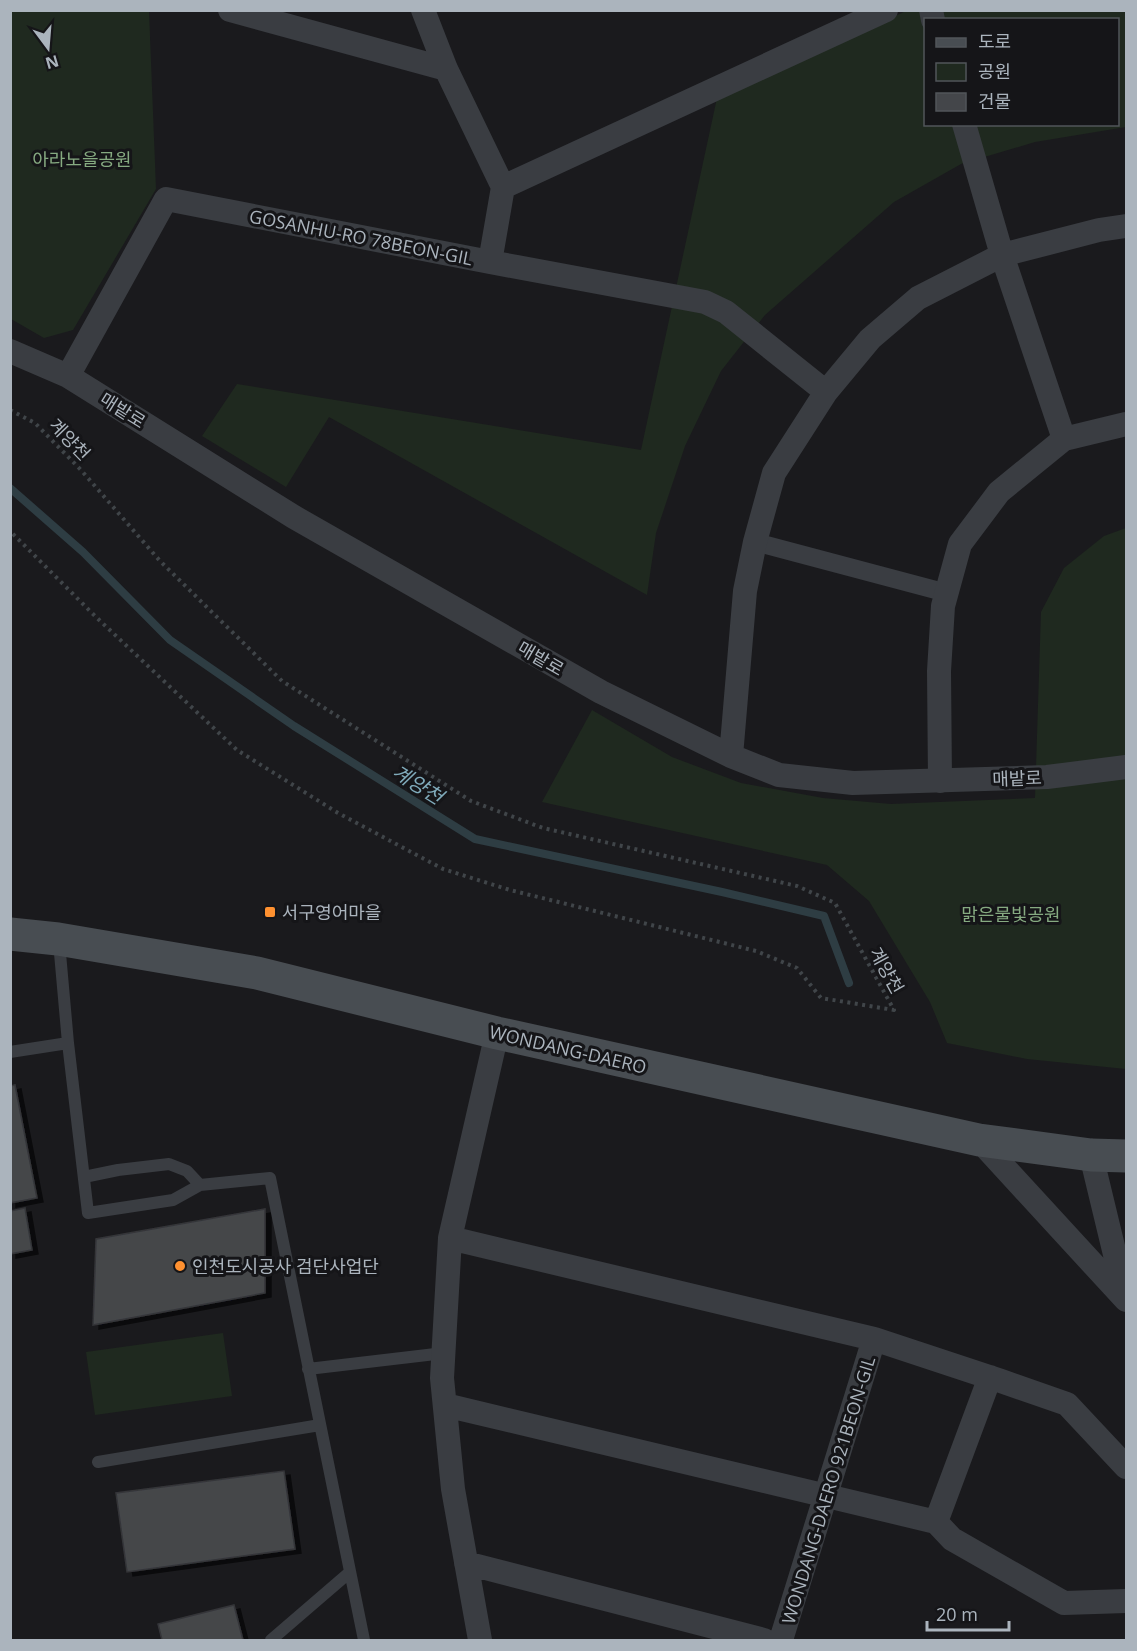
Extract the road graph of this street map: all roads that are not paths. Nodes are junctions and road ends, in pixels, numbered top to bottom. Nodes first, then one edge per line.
1 (230, 10) edge
2 (423, 10) edge
3 (886, 10) edge
4 (446, 69) junction
5 (965, 126) edge
6 (503, 187) junction
7 (1126, 226) edge
8 (1002, 255) junction
9 (490, 262) junction
10 (10, 351) edge
11 (68, 376) junction
12 (826, 392) junction
13 (1126, 424) edge
14 (1064, 439) junction
15 (755, 542) junction
16 (947, 593) junction
17 (731, 756) junction
18 (1126, 767) edge
19 (940, 781) junction
20 (10, 934) edge
21 (58, 939) junction
22 (497, 1033) junction
23 (68, 1043) junction
24 (10, 1052) edge
25 (979, 1140) junction
26 (1091, 1155) junction
27 (1126, 1156) edge
28 (84, 1177) junction
29 (200, 1185) junction
30 (450, 1238) junction
31 (1126, 1280) edge
32 (1126, 1300) edge
33 (874, 1339) junction
34 (444, 1353) junction
35 (308, 1369) junction
36 (990, 1377) junction
37 (445, 1405) junction
38 (320, 1425) junction
39 (98, 1462) dead end
40 (1126, 1467) edge
41 (826, 1496) junction
42 (936, 1522) junction
43 (466, 1563) junction
44 (350, 1572) junction
45 (1126, 1601) edge
46 (271, 1641) edge
47 (364, 1641) edge
48 (480, 1641) edge
49 (765, 1641) edge
50 (781, 1641) edge

1 - 4 street
2 - 4 street
3 - 6 street
4 - 6 street
5 - 8 street
6 - 9 street, GOSANHU-RO 78BEON-GIL
7 - 8 street
8 - 12 street
8 - 14 street
9 - 11 street, GOSANHU-RO 78BEON-GIL
9 - 12 street
10 - 11 street, 매밭로
11 - 17 street, 매밭로
12 - 15 street
13 - 14 street
14 - 16 street
15 - 16 street
15 - 17 street
16 - 19 street
17 - 19 street, 매밭로
18 - 19 street, 매밭로
20 - 21 main road, WONDANG-DAERO
21 - 22 main road, WONDANG-DAERO
21 - 23 lane
22 - 25 main road, WONDANG-DAERO
22 - 30 street
23 - 24 lane
23 - 28 lane
25 - 26 main road, WONDANG-DAERO
25 - 32 street
26 - 27 main road, WONDANG-DAERO
26 - 31 street
28 - 29 lane
28 - 29 lane
29 - 35 lane
30 - 33 street
30 - 34 street
33 - 36 street
33 - 41 street, WONDANG-DAERO 921BEON-GIL
34 - 35 lane
34 - 37 street
35 - 38 lane
36 - 40 street
36 - 42 street
37 - 41 street
37 - 43 street
38 - 39 lane
38 - 44 lane
41 - 42 street
41 - 50 street, WONDANG-DAERO 921BEON-GIL
42 - 45 street
43 - 48 street
43 - 49 street
44 - 46 lane
44 - 47 lane

